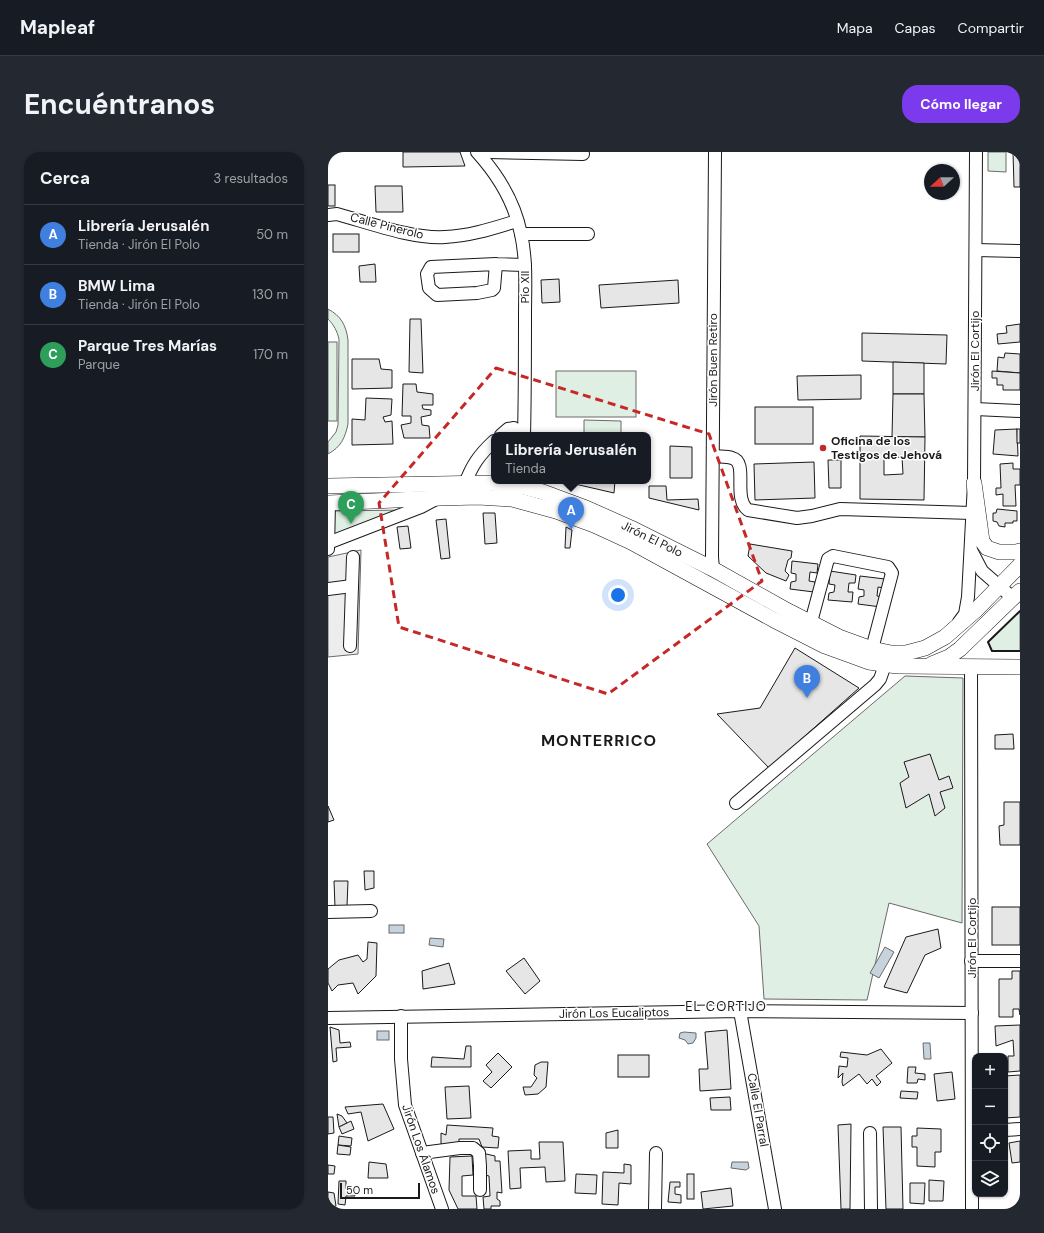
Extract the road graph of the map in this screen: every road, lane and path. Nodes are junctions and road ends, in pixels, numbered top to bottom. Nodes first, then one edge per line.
1 (477, 152) edge
2 (489, 152) edge
3 (715, 152) edge
4 (976, 152) edge
5 (583, 154) dead end
6 (328, 215) edge
7 (517, 221) junction
8 (521, 234) junction
9 (588, 234) dead end
10 (976, 250) junction
11 (1020, 251) edge
12 (496, 264) junction
13 (525, 265) junction
14 (975, 409) junction
15 (1020, 411) edge
16 (504, 432) edge
17 (518, 432) edge
18 (524, 432) edge
19 (491, 444) edge
20 (713, 456) junction
21 (328, 482) edge
22 (491, 483) edge
23 (974, 483) junction
24 (465, 484) junction
25 (524, 484) edge
26 (328, 486) edge
27 (363, 486) junction
28 (440, 498) junction
29 (329, 503) edge
30 (972, 513) junction
31 (328, 543) edge
32 (328, 549) edge
33 (970, 549) junction
34 (1020, 551) edge
35 (353, 557) dead end
36 (1020, 565) edge
37 (713, 569) junction
38 (352, 586) junction
39 (999, 586) junction
40 (328, 589) edge
41 (1017, 594) edge
42 (976, 610) junction
43 (811, 622) junction
44 (954, 630) junction
45 (964, 645) junction
46 (350, 646) dead end
47 (872, 649) junction
48 (885, 665) junction
49 (923, 666) junction
50 (971, 666) junction
51 (1020, 667) edge
52 (736, 803) dead end
53 (371, 911) dead end
54 (328, 912) edge
55 (972, 961) junction
56 (1020, 961) edge
57 (740, 1011) junction
58 (972, 1013) junction
59 (401, 1016) junction
60 (328, 1018) edge
61 (974, 1125) edge
62 (1008, 1130) edge
63 (1020, 1130) edge
64 (870, 1133) dead end
65 (422, 1153) junction
66 (656, 1153) dead end
67 (973, 1161) edge
68 (480, 1190) dead end
69 (442, 1209) edge
70 (655, 1209) edge
71 (775, 1209) edge
72 (871, 1209) edge
73 (972, 1209) edge

1 - 7 street, Pío XII
2 - 5 street
3 - 20 street, Jirón Buen Retiro
4 - 10 street, Jirón El Cortijo
6 - 7 street, Calle Pinerolo
7 - 8 street, Pío XII
8 - 9 street
8 - 13 street, Pío XII
10 - 11 street
10 - 14 street, Jirón El Cortijo
12 - 12 street
12 - 13 street
13 - 18 street, Pío XII
14 - 15 street
14 - 23 street, Jirón El Cortijo
16 - 17 street
19 - 24 street
20 - 30 street
20 - 37 street, Jirón Buen Retiro
21 - 27 main road
22 - 24 main road, Jirón El Polo
23 - 30 street, Jirón El Cortijo
23 - 34 main road
24 - 27 main road, Jirón El Polo
25 - 37 main road, Jirón El Polo
26 - 27 main road, Jirón El Polo
28 - 29 main road, Jirón El Polo
28 - 31 street
28 - 48 main road, Jirón El Polo
29 - 31 street
30 - 33 street, Jirón El Cortijo
31 - 32 street
33 - 39 street
33 - 44 street, Jirón El Cortijo
35 - 38 street
36 - 39 main road, Jirón El Polo
37 - 43 main road, Jirón El Polo
38 - 40 street
38 - 46 street
39 - 41 street
39 - 42 main road, Jirón El Polo
41 - 45 main road
42 - 44 main road, Jirón El Polo
42 - 45 main road
43 - 47 main road, Jirón El Polo
43 - 47 street
44 - 47 main road, Jirón El Polo
45 - 49 main road
48 - 49 main road, Jirón El Polo
48 - 52 street
49 - 50 main road, Jirón El Polo
50 - 51 main road, Jirón El Polo
50 - 55 street, Jirón El Cortijo
53 - 54 street
55 - 56 street
55 - 58 street, Jirón El Cortijo
57 - 58 street, Jirón Los Eucaliptos
57 - 59 street, Jirón Los Eucaliptos
57 - 71 street, Calle El Parral
58 - 61 street, Jirón El Cortijo
59 - 60 street, Jirón Los Eucaliptos
59 - 65 street, Jirón Los Álamos
62 - 63 street
64 - 72 street
65 - 68 street
65 - 69 street, Jirón Los Álamos
66 - 70 street
67 - 73 street, Jirón El Cortijo

